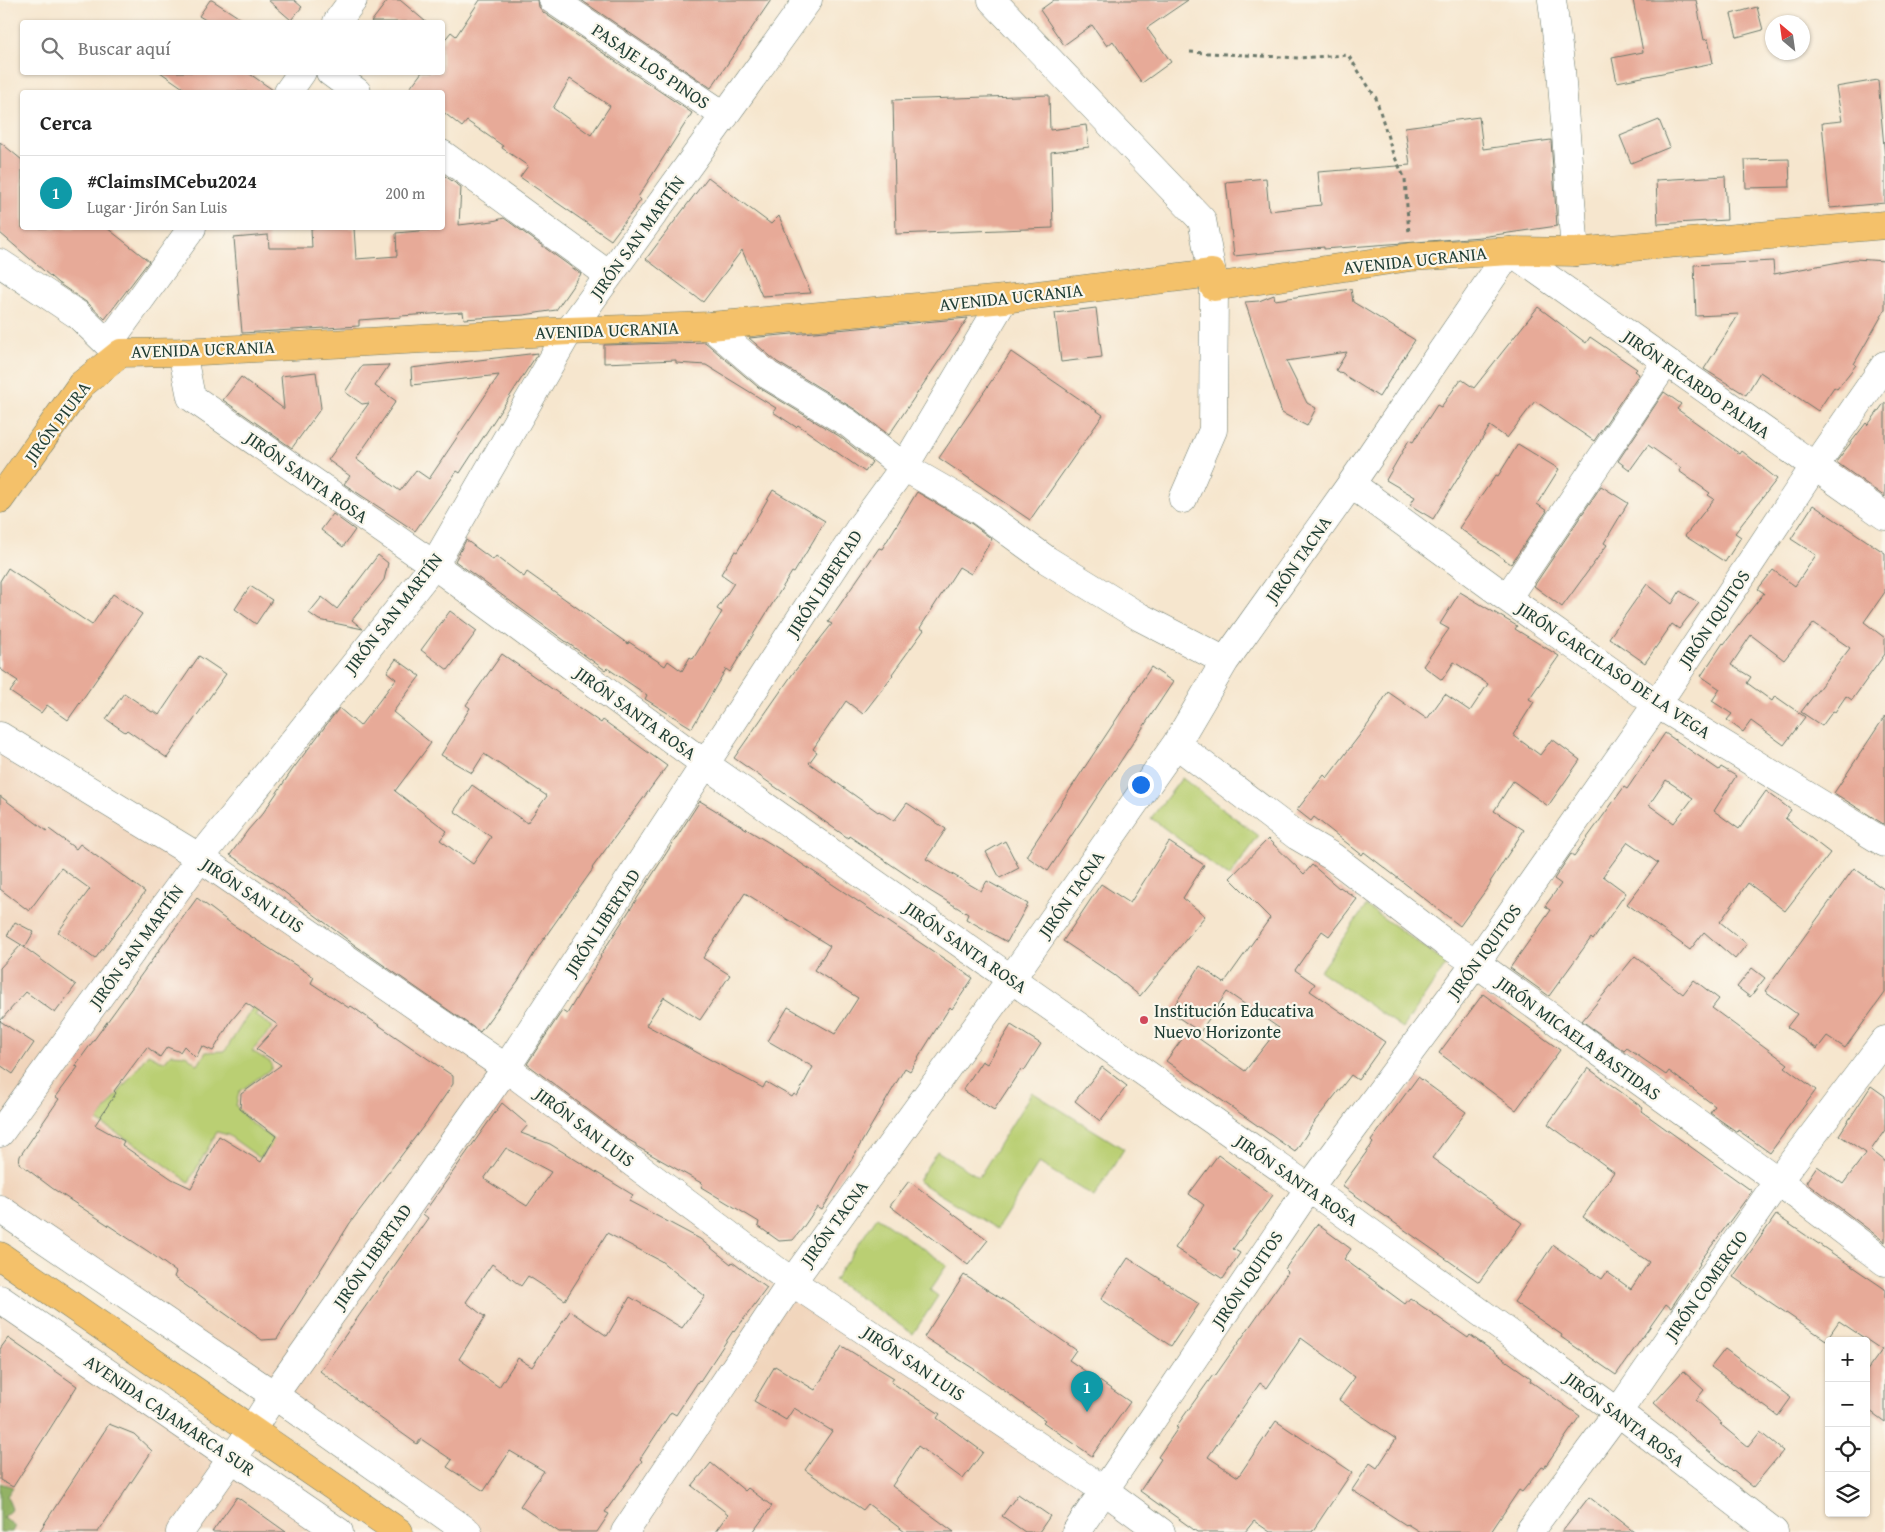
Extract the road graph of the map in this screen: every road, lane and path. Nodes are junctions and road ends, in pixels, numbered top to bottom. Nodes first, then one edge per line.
1 (353, 0) edge
2 (553, 0) edge
3 (808, 0) edge
4 (992, 0) edge
5 (1552, 0) edge
6 (338, 20) edge
7 (1190, 52) dead end
8 (300, 75) edge
9 (334, 75) edge
10 (289, 90) edge
11 (354, 90) edge
12 (725, 116) junction
13 (445, 156) edge
14 (1885, 225) edge
15 (191, 230) edge
16 (1510, 251) junction
17 (1575, 252) junction
18 (1410, 257) junction
19 (0, 262) edge
20 (609, 275) junction
21 (1213, 280) junction
22 (1004, 299) junction
23 (710, 326) junction
24 (569, 330) junction
25 (115, 349) junction
26 (182, 352) junction
27 (1666, 362) junction
28 (1885, 366) edge
29 (1814, 467) junction
30 (904, 468) junction
31 (1351, 484) junction
32 (1183, 499) dead end
33 (0, 500) edge
34 (1885, 516) edge
35 (434, 565) junction
36 (1507, 598) junction
37 (1225, 661) junction
38 (1658, 704) junction
39 (0, 736) edge
40 (1176, 744) junction
41 (705, 764) junction
42 (1885, 843) edge
43 (200, 858) junction
44 (1476, 963) junction
45 (1011, 979) junction
46 (1885, 1040) edge
47 (506, 1068) junction
48 (0, 1133) edge
49 (1778, 1181) junction
50 (1309, 1188) junction
51 (0, 1209) edge
52 (0, 1256) edge
53 (1885, 1262) edge
54 (792, 1282) junction
55 (0, 1299) edge
56 (274, 1395) junction
57 (1618, 1412) junction
58 (251, 1431) junction
59 (232, 1458) junction
60 (1104, 1490) junction
61 (180, 1532) edge
62 (339, 1532) edge
63 (399, 1532) edge
64 (468, 1532) edge
65 (625, 1532) edge
66 (1076, 1532) edge
67 (1161, 1532) edge
68 (1529, 1532) edge
69 (1774, 1532) edge

1 - 6 street
2 - 12 street, PASAJE LOS PINOS
3 - 12 street, JIRÓN SAN MARTÍN
4 - 21 street
5 - 17 street
7 - 18 path
8 - 10 street
9 - 11 street
12 - 20 street, JIRÓN SAN MARTÍN
13 - 20 street
14 - 17 main road, AVENIDA UCRANIA
15 - 25 street, JIRÓN PIURA
16 - 17 main road, AVENIDA UCRANIA
16 - 18 main road, AVENIDA UCRANIA
16 - 27 street, JIRÓN RICARDO PALMA
16 - 31 street, JIRÓN TACNA
18 - 21 main road, AVENIDA UCRANIA
19 - 25 street
20 - 24 street, JIRÓN SAN MARTÍN
21 - 22 main road, AVENIDA UCRANIA
21 - 32 street
22 - 23 main road, AVENIDA UCRANIA
22 - 30 street, JIRÓN LIBERTAD
23 - 24 main road, AVENIDA UCRANIA
23 - 30 street
24 - 26 main road, AVENIDA UCRANIA
24 - 35 street, JIRÓN SAN MARTÍN
25 - 26 main road, AVENIDA UCRANIA
25 - 33 main road, JIRÓN PIURA
26 - 35 street, JIRÓN SANTA ROSA
27 - 29 street, JIRÓN RICARDO PALMA
27 - 36 street
28 - 29 street, JIRÓN IQUITOS
29 - 34 street, JIRÓN RICARDO PALMA
29 - 38 street, JIRÓN IQUITOS
30 - 37 street
30 - 41 street, JIRÓN LIBERTAD
31 - 36 street, JIRÓN GARCILASO DE LA VEGA
31 - 37 street, JIRÓN TACNA
35 - 41 street, JIRÓN SANTA ROSA
35 - 43 street, JIRÓN SAN MARTÍN
36 - 38 street, JIRÓN GARCILASO DE LA VEGA
37 - 40 street, JIRÓN TACNA
38 - 42 street, JIRÓN GARCILASO DE LA VEGA
38 - 44 street, JIRÓN IQUITOS
39 - 43 street, JIRÓN SAN LUIS
40 - 44 street, JIRÓN MICAELA BASTIDAS
40 - 45 street, JIRÓN TACNA
41 - 45 street, JIRÓN SANTA ROSA
41 - 47 street, JIRÓN LIBERTAD
43 - 47 street, JIRÓN SAN LUIS
43 - 48 street, JIRÓN SAN MARTÍN
44 - 49 street, JIRÓN MICAELA BASTIDAS
44 - 50 street, JIRÓN IQUITOS
45 - 50 street, JIRÓN SANTA ROSA
45 - 54 street, JIRÓN TACNA
46 - 49 street, JIRÓN COMERCIO
47 - 54 street, JIRÓN SAN LUIS
47 - 56 street, JIRÓN LIBERTAD
49 - 53 street, JIRÓN MICAELA BASTIDAS
49 - 57 street, JIRÓN COMERCIO
50 - 57 street, JIRÓN SANTA ROSA
50 - 60 street, JIRÓN IQUITOS
51 - 56 street
52 - 58 main road
54 - 60 street, JIRÓN SAN LUIS
54 - 65 street, JIRÓN TACNA
55 - 59 street, AVENIDA CAJAMARCA SUR
56 - 58 street, JIRÓN LIBERTAD
56 - 64 street
57 - 68 street, JIRÓN COMERCIO
57 - 69 street, JIRÓN SANTA ROSA
58 - 59 street, JIRÓN LIBERTAD
58 - 63 main road
59 - 61 street, JIRÓN LIBERTAD
59 - 62 street, AVENIDA CAJAMARCA SUR
60 - 66 street, JIRÓN IQUITOS
60 - 67 street, JIRÓN SAN LUIS

